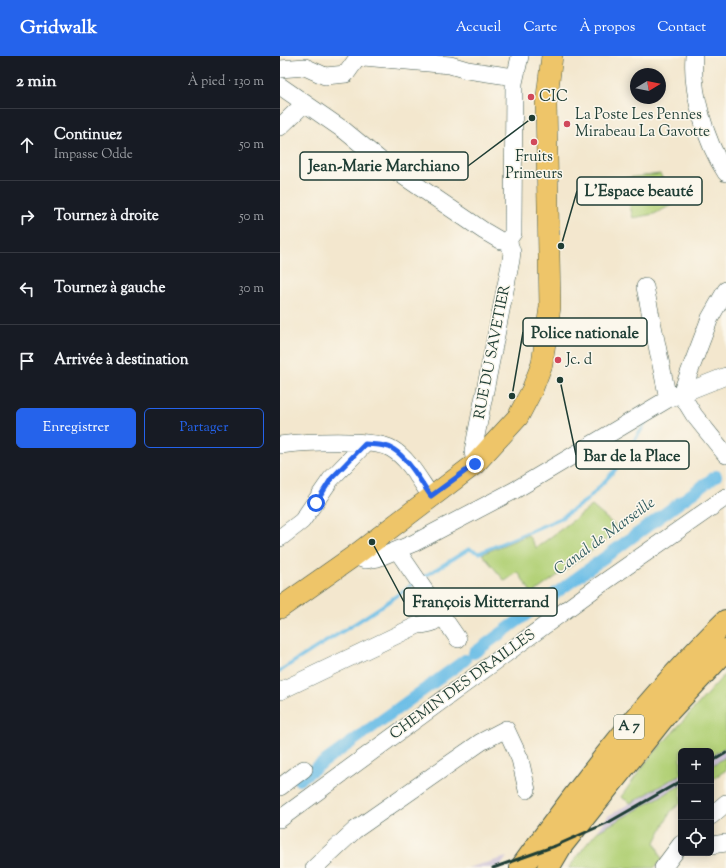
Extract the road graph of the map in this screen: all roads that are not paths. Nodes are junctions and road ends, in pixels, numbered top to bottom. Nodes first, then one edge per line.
1 (694, 56) edge
2 (704, 56) edge
3 (521, 57) edge
4 (354, 58) edge
5 (547, 62) edge
6 (280, 68) edge
7 (515, 77) junction
8 (280, 86) edge
9 (304, 104) junction
10 (280, 127) edge
11 (708, 133) junction
12 (726, 173) edge
13 (508, 240) junction
14 (645, 287) dead end
15 (726, 290) edge
16 (726, 376) edge
17 (674, 396) junction
18 (282, 440) edge
19 (365, 444) junction
20 (726, 454) edge
21 (475, 464) junction
22 (431, 496) junction
23 (726, 497) edge
24 (280, 538) edge
25 (397, 550) junction
26 (354, 556) junction
27 (280, 608) edge
28 (440, 615) junction
29 (726, 621) edge
30 (458, 639) dead end
31 (726, 650) edge
32 (280, 691) edge
33 (304, 769) dead end
34 (280, 787) edge
35 (527, 790) dead end
36 (726, 803) edge
37 (714, 813) edge
38 (280, 819) edge
39 (541, 840) junction
40 (726, 843) edge
41 (714, 845) edge
42 (678, 853) edge
43 (314, 868) edge
44 (518, 868) edge
45 (521, 868) edge
46 (548, 868) edge
47 (663, 868) edge

1 - 11 street
2 - 11 street
3 - 7 street
4 - 6 street
4 - 7 street
5 - 21 main road
7 - 13 street
8 - 9 street
9 - 10 street
9 - 13 street
11 - 12 street
13 - 21 street, RUE DU SAVETIER
14 - 17 street
15 - 17 street
16 - 17 street
17 - 20 street
17 - 25 street
18 - 19 street
19 - 22 street
19 - 24 street
21 - 22 main road
22 - 26 main road
23 - 38 street, CHEMIN DES DRAILLES
25 - 26 street
25 - 28 street
26 - 27 main road
28 - 30 street
28 - 32 street
29 - 39 highway, A 7
31 - 46 highway, A 7
33 - 34 street
35 - 43 street
36 - 37 street
39 - 44 highway
39 - 45 highway, A 7
40 - 41 street
42 - 47 street

